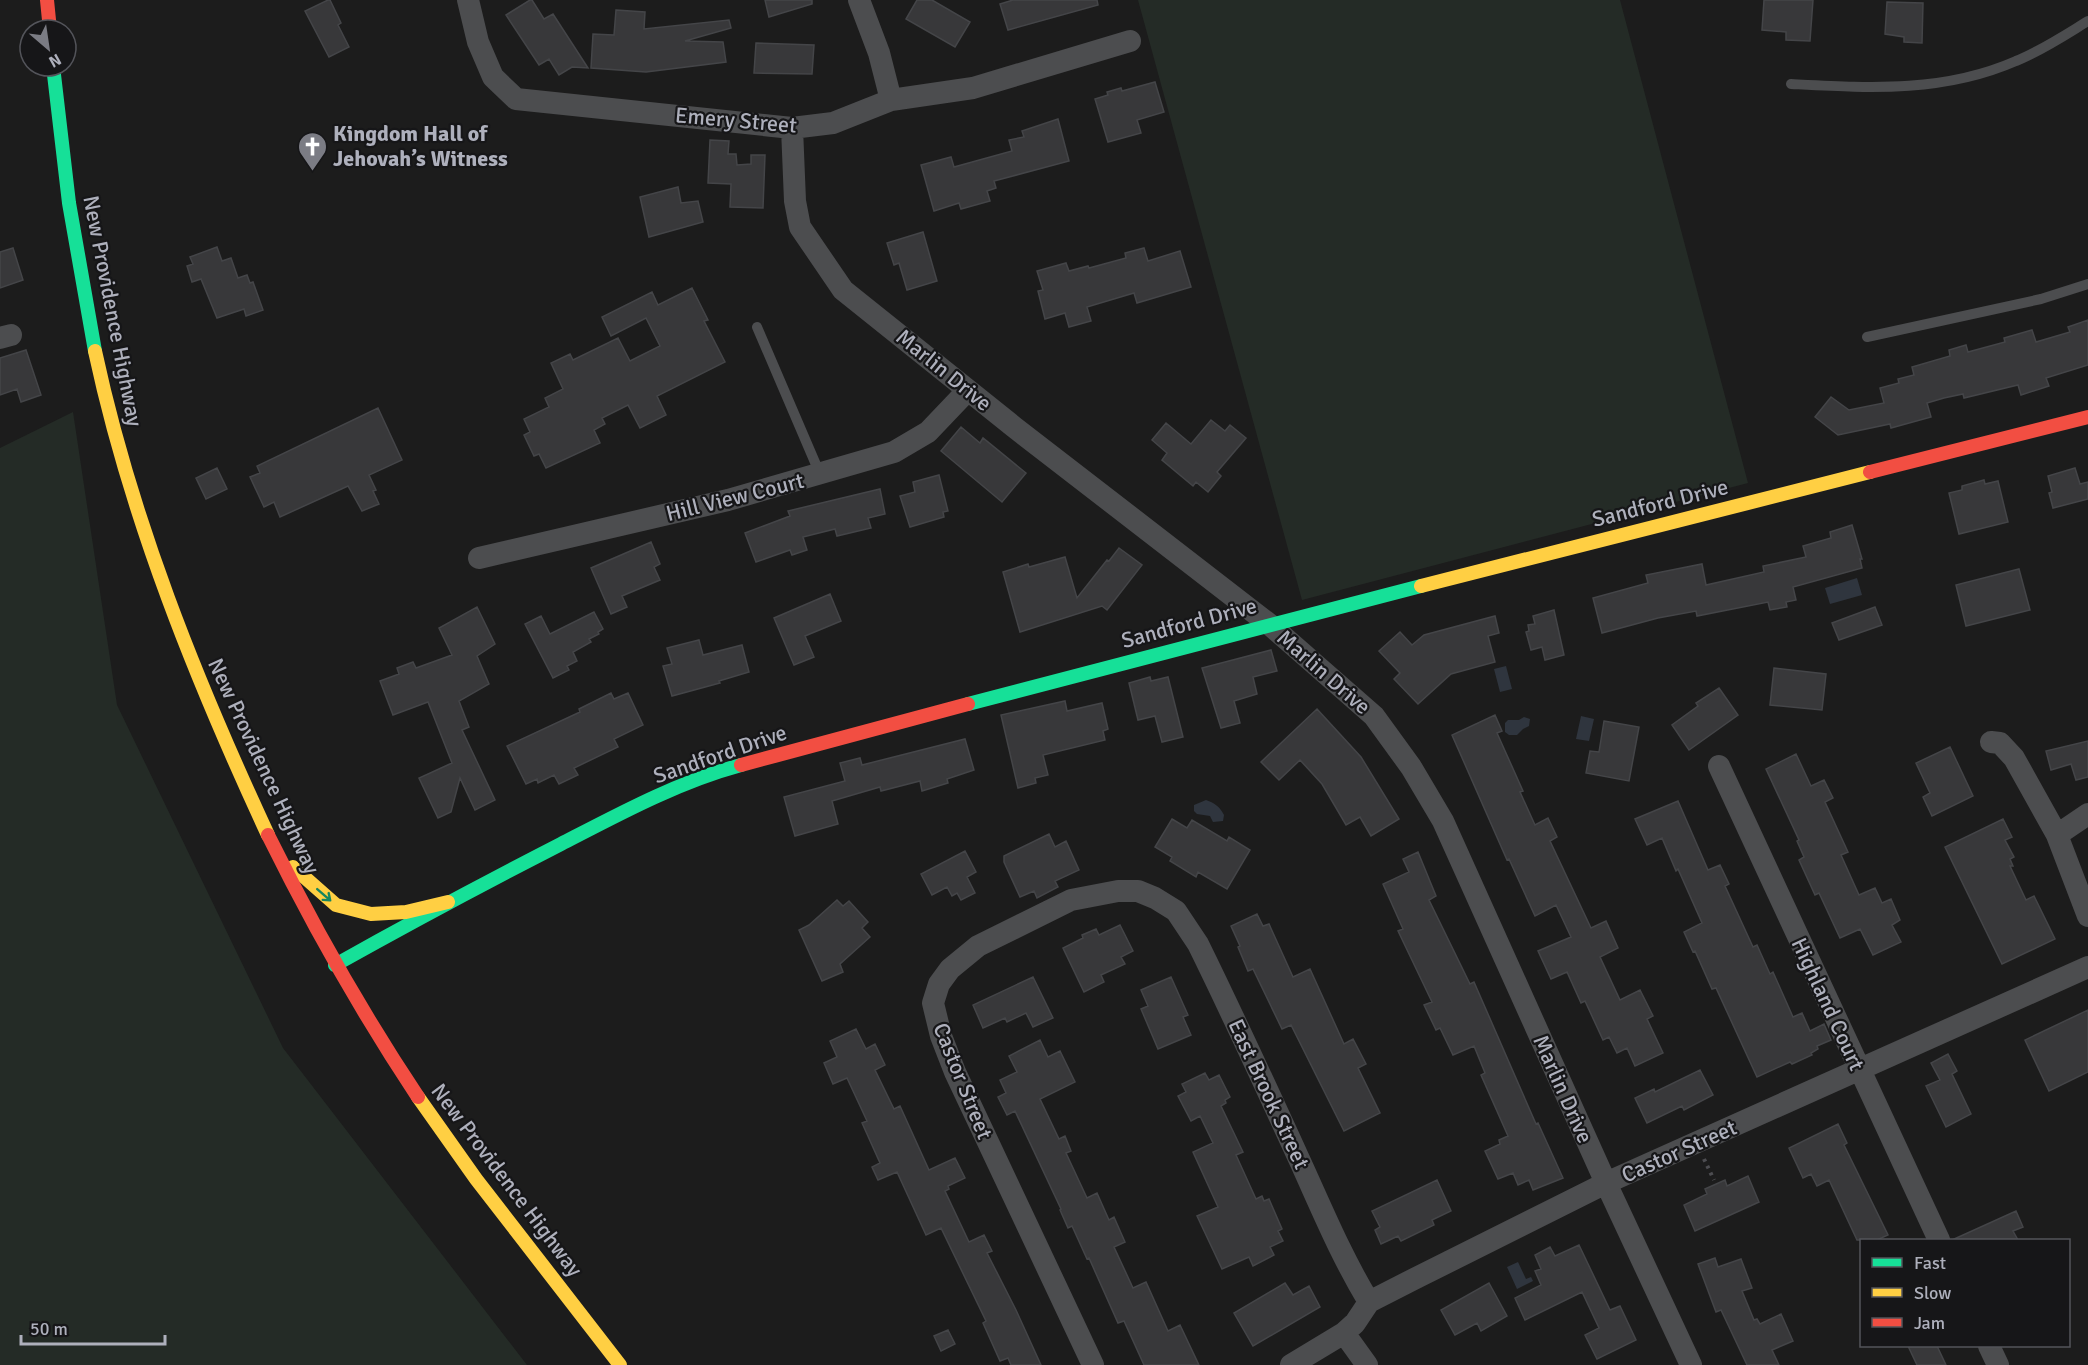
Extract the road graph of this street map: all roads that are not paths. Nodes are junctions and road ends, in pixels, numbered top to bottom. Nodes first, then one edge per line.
1 (47, 0) edge
2 (468, 0) edge
3 (859, 0) edge
4 (49, 18) edge
5 (2088, 21) edge
6 (1130, 40) dead end
7 (54, 78) edge
8 (1791, 84) dead end
9 (891, 100) junction
10 (792, 128) junction
11 (2088, 284) edge
12 (757, 327) dead end
13 (1867, 337) dead end
14 (968, 390) junction
15 (2088, 417) edge
16 (821, 475) junction
17 (479, 558) dead end
18 (1269, 624) junction
19 (1991, 742) dead end
20 (1719, 766) dead end
21 (2088, 814) edge
22 (2057, 835) junction
23 (280, 856) junction
24 (1155, 898) joint
25 (448, 902) junction
26 (2088, 916) edge
27 (335, 964) junction
28 (2088, 967) edge
29 (1859, 1071) junction
30 (1606, 1183) junction
31 (1939, 1239) edge
32 (1369, 1302) junction
33 (1344, 1333) junction
34 (1989, 1347) edge
35 (620, 1365) edge
36 (1094, 1365) edge
37 (1291, 1365) edge
38 (1367, 1365) edge
39 (1691, 1365) edge
40 (1998, 1365) edge

1 - 4 main road
2 - 10 street, Emery Street
3 - 9 street
5 - 8 lane
6 - 9 street, Emery Street
7 - 23 main road, New Providence Highway
9 - 10 street, Emery Street
10 - 14 street, Marlin Drive
11 - 13 lane
12 - 16 lane
14 - 16 street, Hill View Court
14 - 18 street, Marlin Drive
15 - 18 main road, Sandford Drive
16 - 17 street, Hill View Court
18 - 25 main road, Sandford Drive
18 - 30 street, Marlin Drive
19 - 22 street
20 - 29 street, Highland Court
21 - 22 street
22 - 26 street
23 -> 25 main road
23 - 27 main road, New Providence Highway
24 - 32 street, East Brook Street
24 - 36 street, Castor Street
25 - 27 main road, Sandford Drive
27 - 35 main road, New Providence Highway
28 - 29 street, Castor Street
29 - 30 street, Castor Street
29 - 31 street, Highland Court
30 - 32 street, Castor Street
30 - 39 street, Marlin Drive
32 - 33 street, Castor Street
33 - 37 street, Castor Street
33 - 38 street
34 - 40 street

